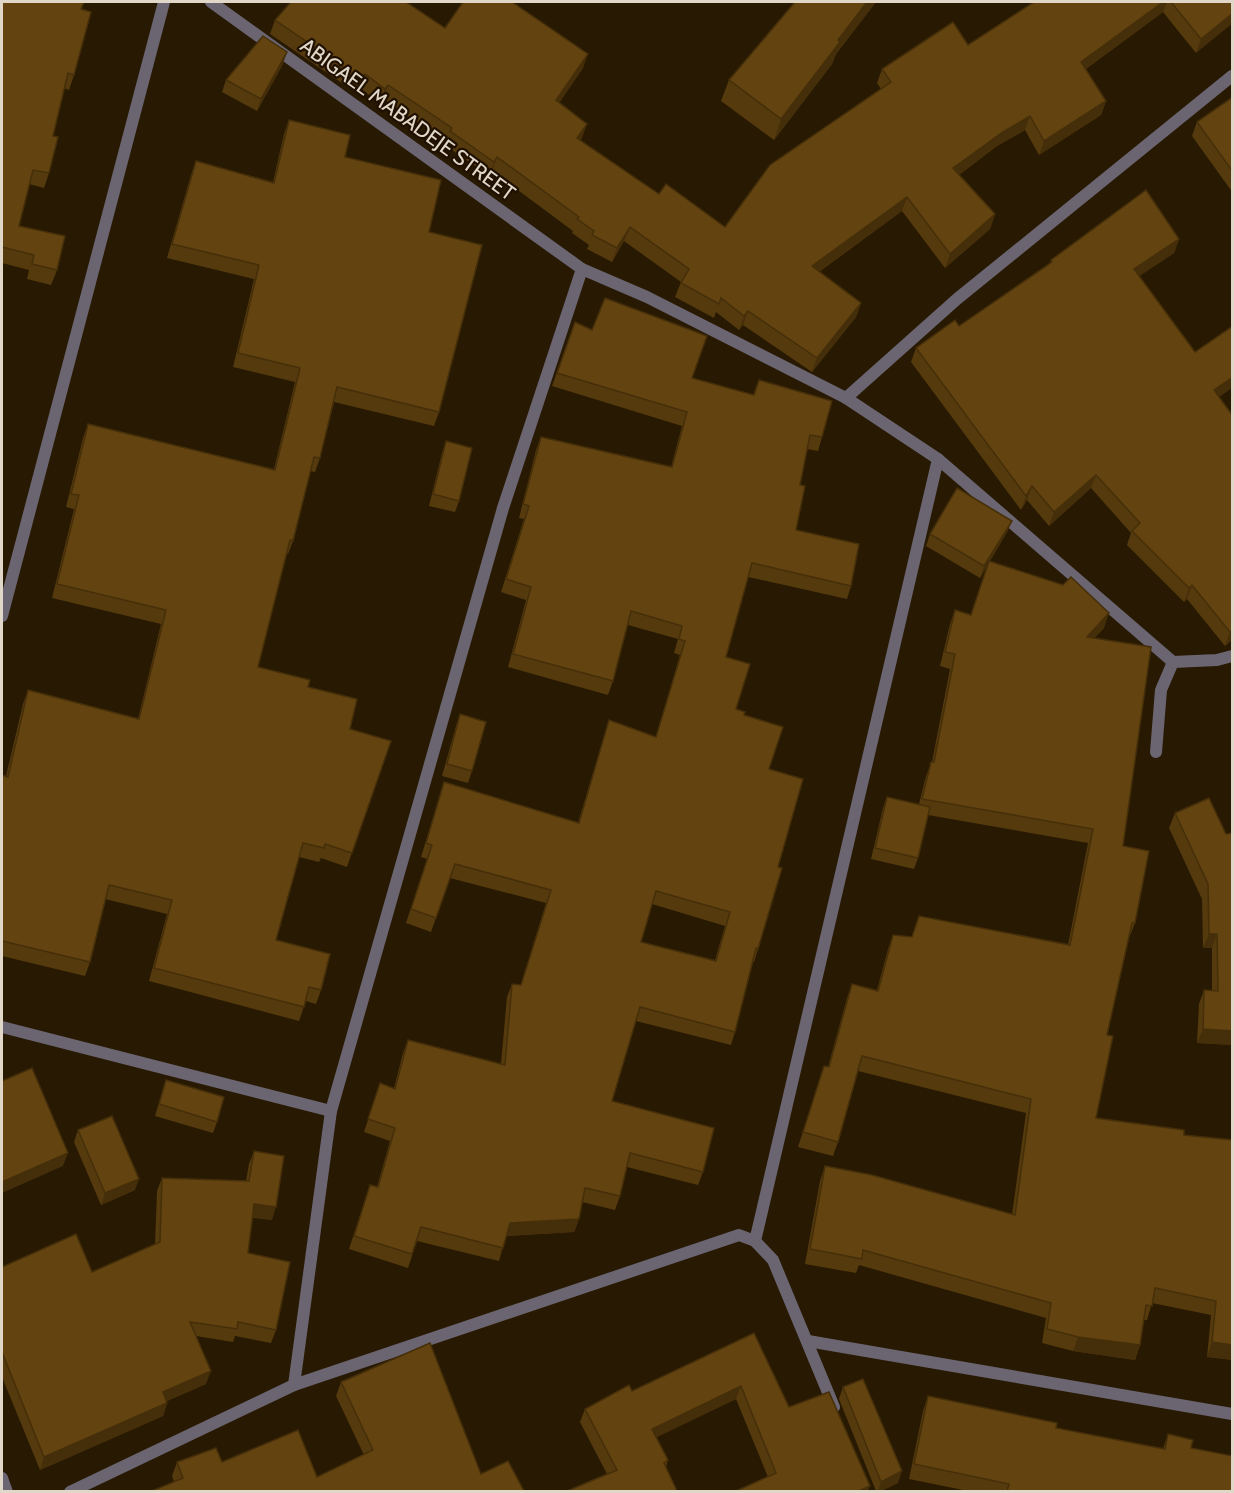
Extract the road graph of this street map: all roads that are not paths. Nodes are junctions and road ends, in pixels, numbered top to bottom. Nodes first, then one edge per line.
1 (164, 2) edge
2 (211, 2) edge
3 (1233, 76) edge
4 (582, 269) junction
5 (846, 398) junction
6 (938, 459) junction
7 (2, 616) edge
8 (1233, 656) edge
9 (1173, 662) junction
10 (1156, 752) dead end
11 (2, 1026) edge
12 (331, 1111) junction
13 (754, 1241) junction
14 (808, 1341) junction
15 (294, 1385) junction
16 (1233, 1414) edge
17 (839, 1420) edge
18 (2, 1478) edge
19 (7, 1491) edge
20 (70, 1491) edge

1 - 7 street
2 - 4 street, ABIGAEL MABADEJE STREET
3 - 5 street
4 - 5 street, ABIGAEL MABADEJE STREET
4 - 12 street
5 - 6 street, ABIGAEL MABADEJE STREET
6 - 9 street, ABIGAEL MABADEJE STREET
6 - 13 street
8 - 9 street
9 - 10 street
11 - 12 street
12 - 15 street
13 - 14 street
13 - 15 street
14 - 16 street
14 - 17 street
15 - 20 street
18 - 19 street

